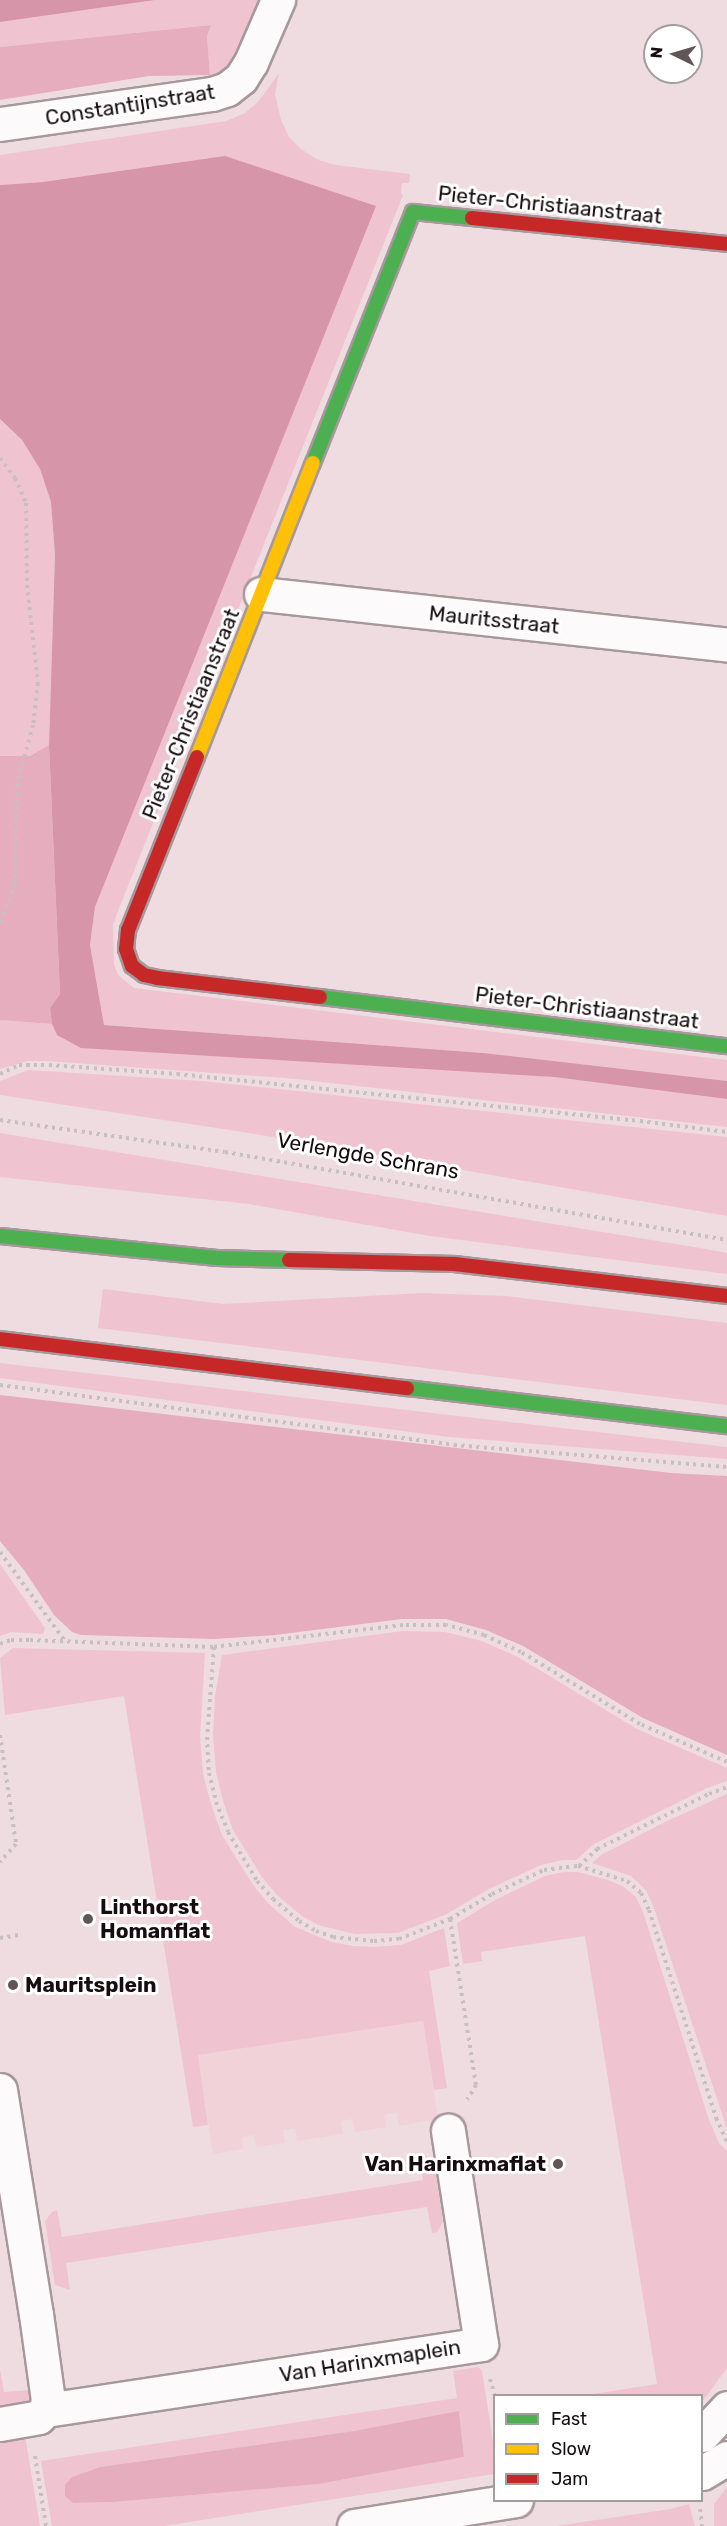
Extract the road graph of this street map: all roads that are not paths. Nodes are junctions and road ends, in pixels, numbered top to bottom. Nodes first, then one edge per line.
1 (278, 0) edge
2 (0, 124) edge
3 (727, 244) edge
4 (261, 594) junction
5 (727, 645) edge
6 (727, 1046) edge
7 (0, 1236) edge
8 (727, 1296) edge
9 (0, 1339) edge
10 (727, 1425) edge
11 (0, 2090) edge
12 (448, 2132) road end
13 (727, 2408) edge
14 (25, 2418) edge
15 (703, 2434) edge
16 (727, 2458) edge
17 (703, 2472) edge
18 (504, 2502) edge
19 (354, 2526) edge

1 - 2 street, Constantijnstraat
3 - 4 street, Pieter-Christiaanstraat
4 - 5 street, Mauritsstraat
4 - 6 street, Pieter-Christiaanstraat
7 - 8 street
9 - 10 street
11 - 14 street
12 - 14 street, Van Harinxmaplein
13 - 15 street
16 - 17 street
18 - 19 street

